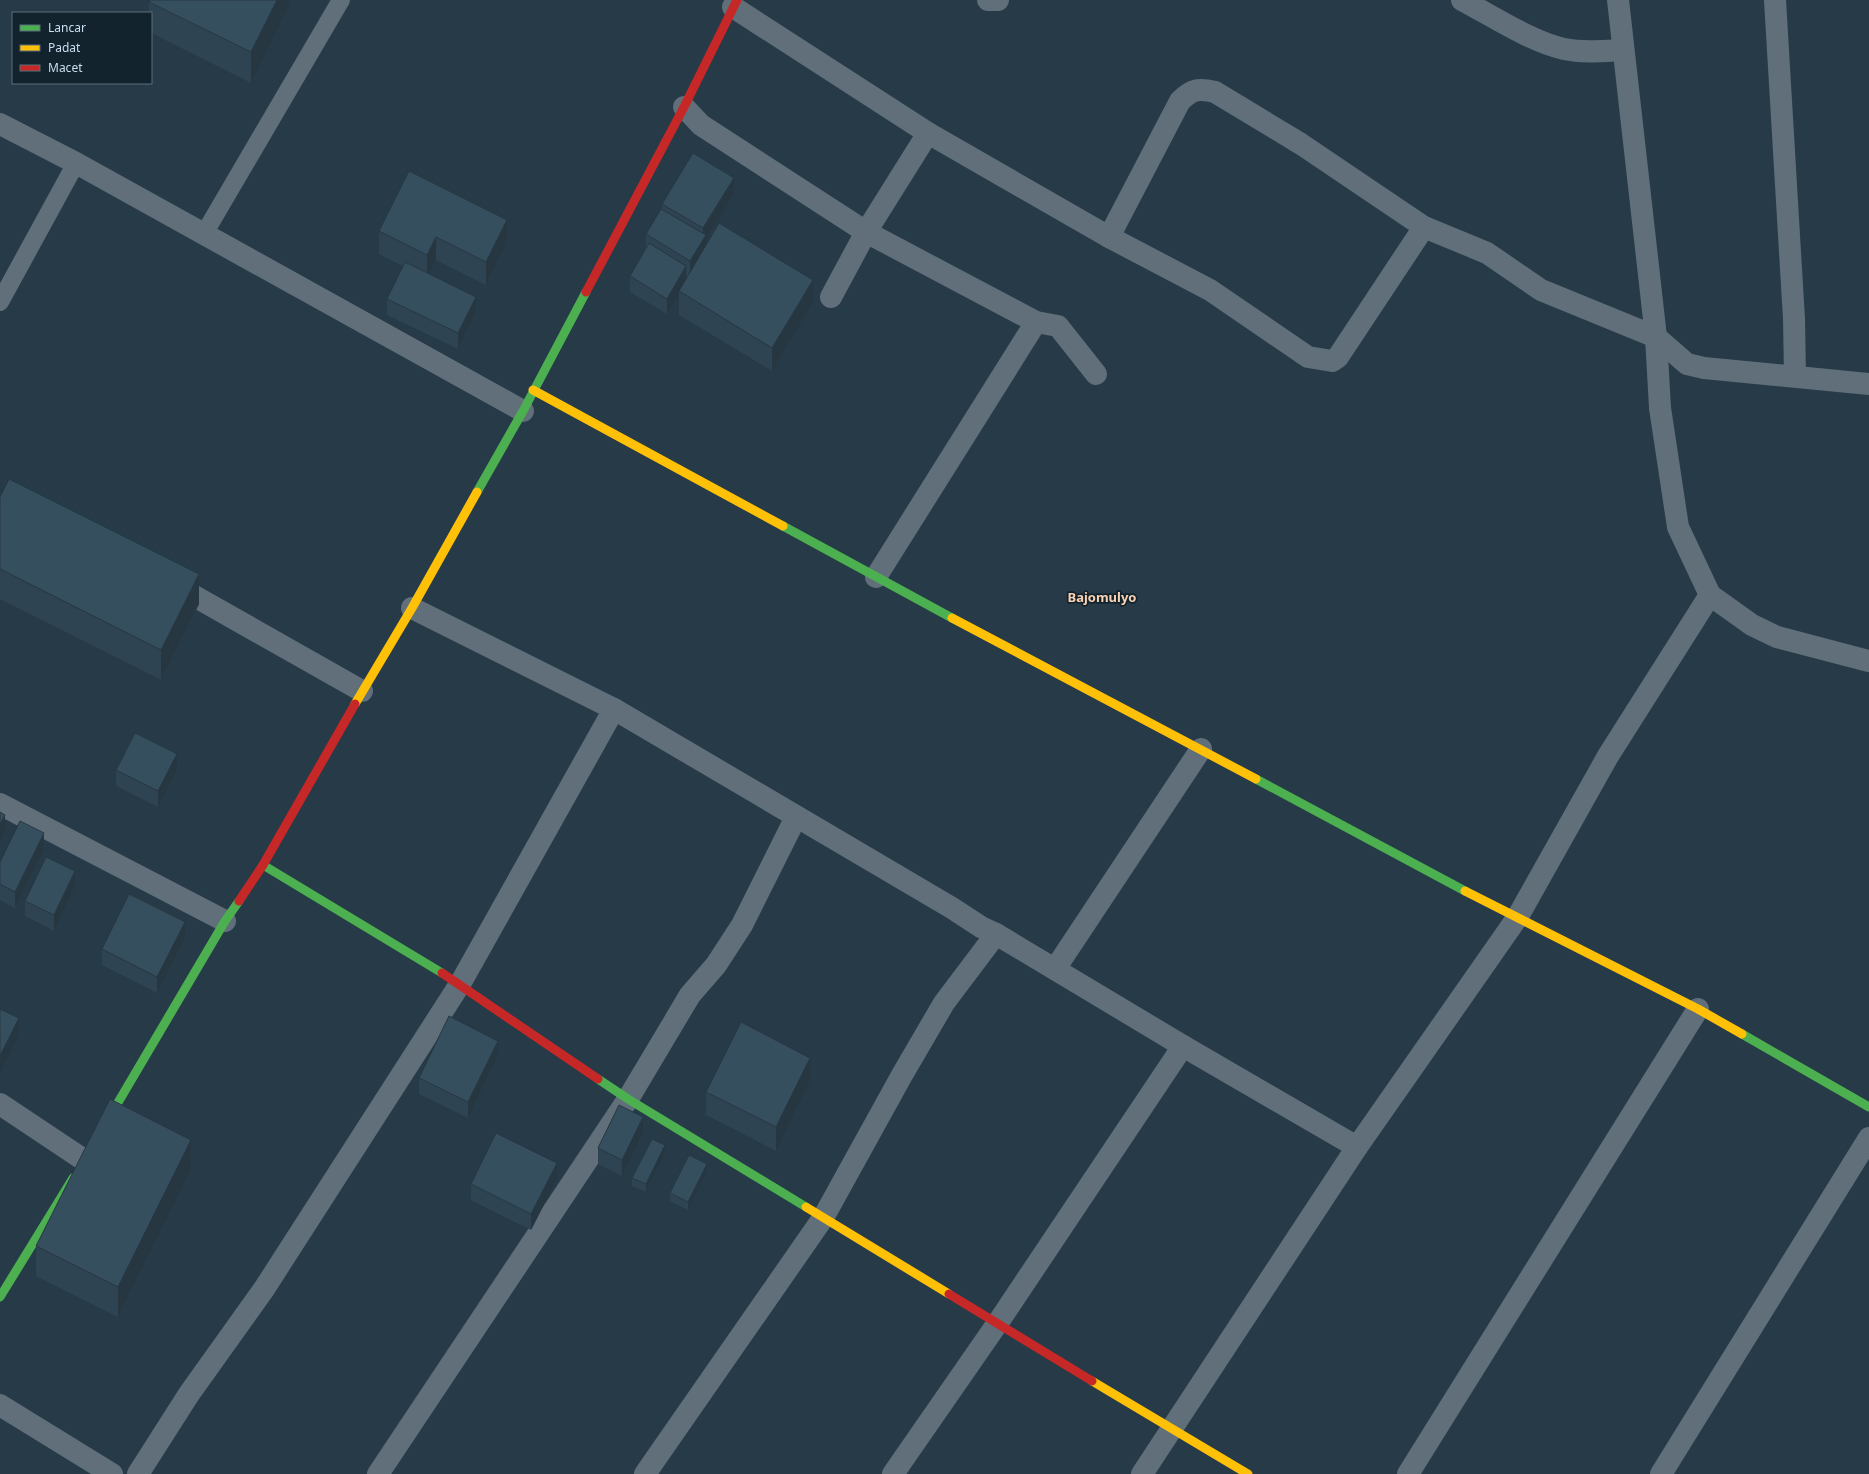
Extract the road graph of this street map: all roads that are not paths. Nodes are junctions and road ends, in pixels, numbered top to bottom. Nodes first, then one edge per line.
1 (341, 0) edge
2 (988, 0) edge
3 (998, 0) edge
4 (1462, 0) edge
5 (1618, 0) edge
6 (1775, 0) edge
7 (735, 3) edge
8 (1622, 50) junction
9 (684, 107) junction
10 (0, 124) edge
11 (928, 133) junction
12 (76, 163) junction
13 (1424, 227) junction
14 (866, 232) junction
15 (204, 234) junction
16 (1109, 237) junction
17 (831, 297) dead end
18 (0, 302) edge
19 (1036, 322) junction
20 (1656, 337) junction
21 (1096, 374) dead end
22 (1784, 375) junction
23 (1869, 384) edge
24 (533, 390) junction
25 (523, 410) junction
26 (158, 576) edge
27 (876, 577) junction
28 (1710, 595) junction
29 (412, 608) junction
30 (1869, 661) edge
31 (362, 691) junction
32 (614, 709) junction
33 (1201, 749) junction
34 (0, 804) edge
35 (796, 817) junction
36 (263, 865) junction
37 (1517, 918) junction
38 (226, 921) junction
39 (996, 934) junction
40 (1055, 969) junction
41 (460, 984) junction
42 (1698, 1010) junction
43 (1183, 1046) junction
44 (628, 1099) junction
45 (0, 1104) edge
46 (1869, 1106) edge
47 (1869, 1138) edge
48 (96, 1140) edge
49 (1357, 1147) junction
50 (86, 1157) joint
51 (823, 1218) junction
52 (0, 1297) edge
53 (997, 1324) junction
54 (0, 1405) edge
55 (1172, 1430) junction
56 (112, 1474) edge
57 (138, 1474) edge
58 (378, 1474) edge
59 (645, 1474) edge
60 (893, 1474) edge
61 (1142, 1474) edge
62 (1248, 1474) edge
63 (1408, 1474) edge
64 (1661, 1474) edge

1 - 15 lane
2 - 3 street
4 - 8 street
5 - 8 street
6 - 22 street
7 - 9 street
7 - 11 street
8 - 20 street
9 - 14 street
9 - 24 street
10 - 12 street
11 - 14 street
11 - 16 street
12 - 15 street
12 - 18 lane
13 - 16 street
13 - 16 street
13 - 20 street
14 - 17 street
14 - 19 street
15 - 25 street
19 - 21 street
19 - 27 street
20 - 22 street
20 - 28 street
22 - 23 street
24 - 25 street
24 - 27 street
25 - 29 street
26 - 31 street
27 - 33 street
28 - 30 street
28 - 37 street
29 - 31 street
29 - 32 street
31 - 36 street
32 - 35 street
32 - 41 street
33 - 37 street
33 - 40 street
34 - 38 street
35 - 39 street
35 - 44 street
36 - 38 street
36 - 41 street
37 - 42 street
37 - 49 street
38 - 48 street
39 - 40 street
39 - 51 street
40 - 43 street
41 - 44 street
41 - 57 street
42 - 46 street
42 - 63 street
43 - 49 street
43 - 53 street
44 - 51 street
44 - 58 street
45 - 50 street
47 - 64 street
49 - 55 street
50 - 52 street
51 - 53 street
51 - 59 street
53 - 55 street
53 - 60 street
54 - 56 street
55 - 61 street
55 - 62 street

